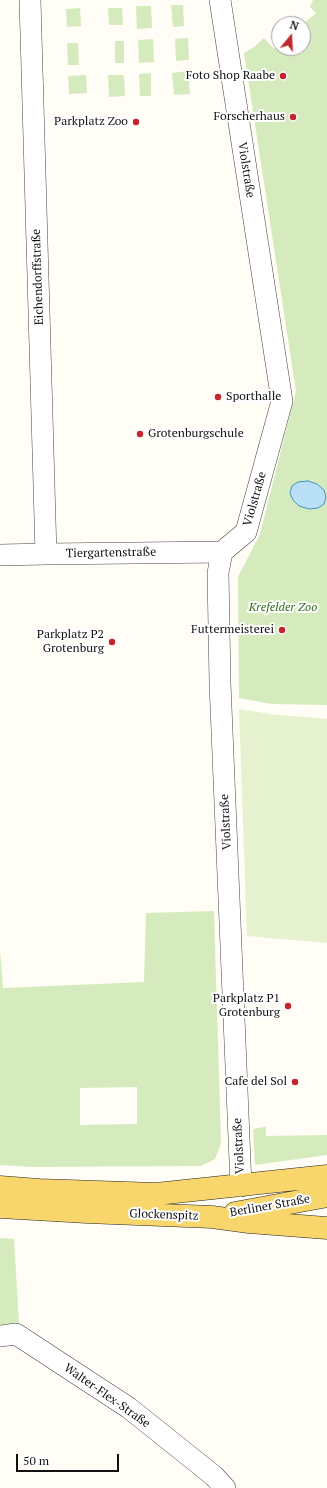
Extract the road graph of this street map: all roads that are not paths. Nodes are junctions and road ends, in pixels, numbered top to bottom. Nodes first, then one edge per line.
1 (30, 0) edge
2 (220, 0) edge
3 (222, 552) junction
4 (46, 554) junction
5 (0, 555) edge
6 (327, 1176) edge
7 (241, 1186) junction
8 (0, 1187) edge
9 (327, 1196) edge
10 (0, 1207) edge
11 (212, 1217) junction
12 (327, 1228) edge
13 (0, 1336) edge
14 (225, 1488) edge

1 - 4 street, Eichendorffstraße
2 - 3 street, Violstraße
3 - 4 street, Tiergartenstraße
3 - 7 street, Violstraße
4 - 5 street, Tiergartenstraße
6 - 7 main road, Berliner Straße
7 - 8 main road, Glockenspitz
9 - 11 main road, Berliner Straße
10 - 11 main road, Glockenspitz
11 - 12 main road, Glockenspitz
13 - 14 street, Walter-Flex-Straße

